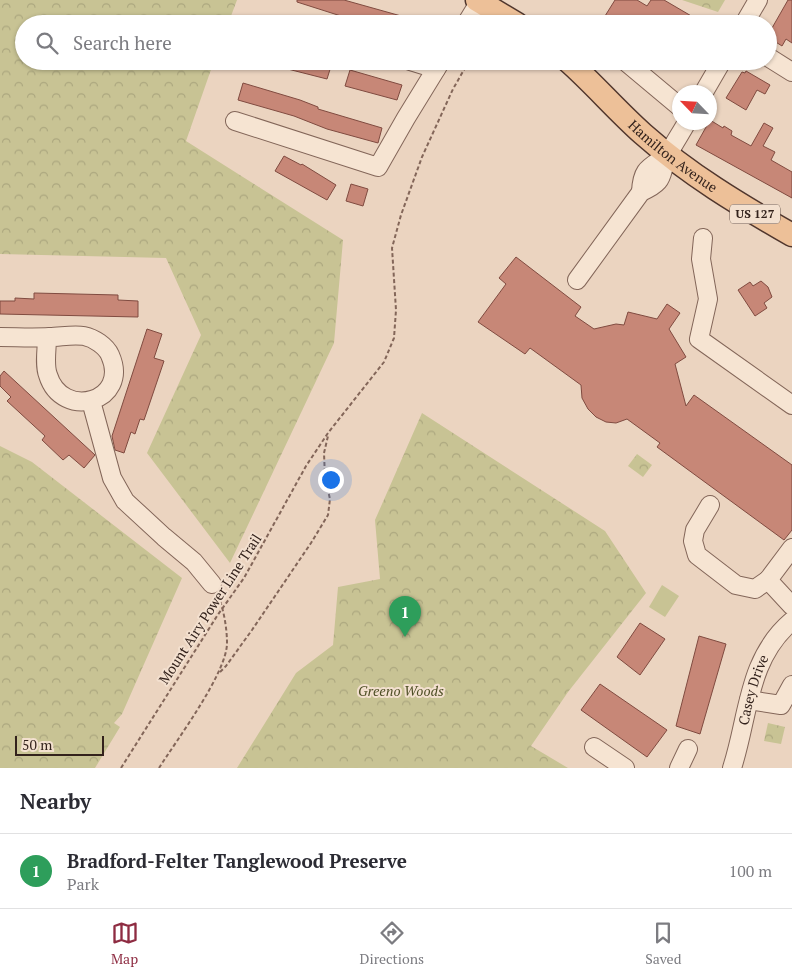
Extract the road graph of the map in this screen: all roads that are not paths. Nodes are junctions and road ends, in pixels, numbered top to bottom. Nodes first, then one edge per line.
1 (758, 0) edge
2 (479, 1) edge
3 (471, 15) edge
4 (502, 15) edge
5 (749, 15) edge
6 (777, 63) edge
7 (436, 70) edge
8 (578, 70) edge
9 (636, 70) edge
10 (717, 70) edge
11 (792, 72) edge
12 (708, 85) edge
13 (672, 100) edge
14 (235, 121) dead end
15 (682, 130) edge
16 (668, 155) junction
17 (792, 235) edge
18 (703, 238) dead end
19 (577, 280) dead end
20 (0, 337) edge
21 (47, 338) junction
22 (91, 401) junction
23 (792, 405) edge
24 (710, 505) dead end
25 (792, 548) edge
26 (768, 580) junction
27 (212, 584) road end
28 (792, 606) edge
29 (792, 621) edge
30 (792, 685) edge
31 (749, 700) junction
32 (594, 747) dead end
33 (688, 749) dead end
34 (625, 768) edge
35 (679, 768) edge
36 (732, 768) edge

1 - 5 street
2 - 3 street
2 - 4 main road
6 - 11 street
7 - 14 street
8 - 16 main road, Hamilton Avenue / US 127
9 - 13 street
10 - 12 street
15 - 16 street
16 - 17 main road, Hamilton Avenue / US 127
16 - 19 street
18 - 23 street
20 - 21 street
21 - 22 street
21 - 22 street
22 - 27 street
24 - 26 street
25 - 26 street
26 - 28 street
29 - 31 street, Casey Drive
30 - 31 street
31 - 36 street, Casey Drive
32 - 34 street
33 - 35 street

